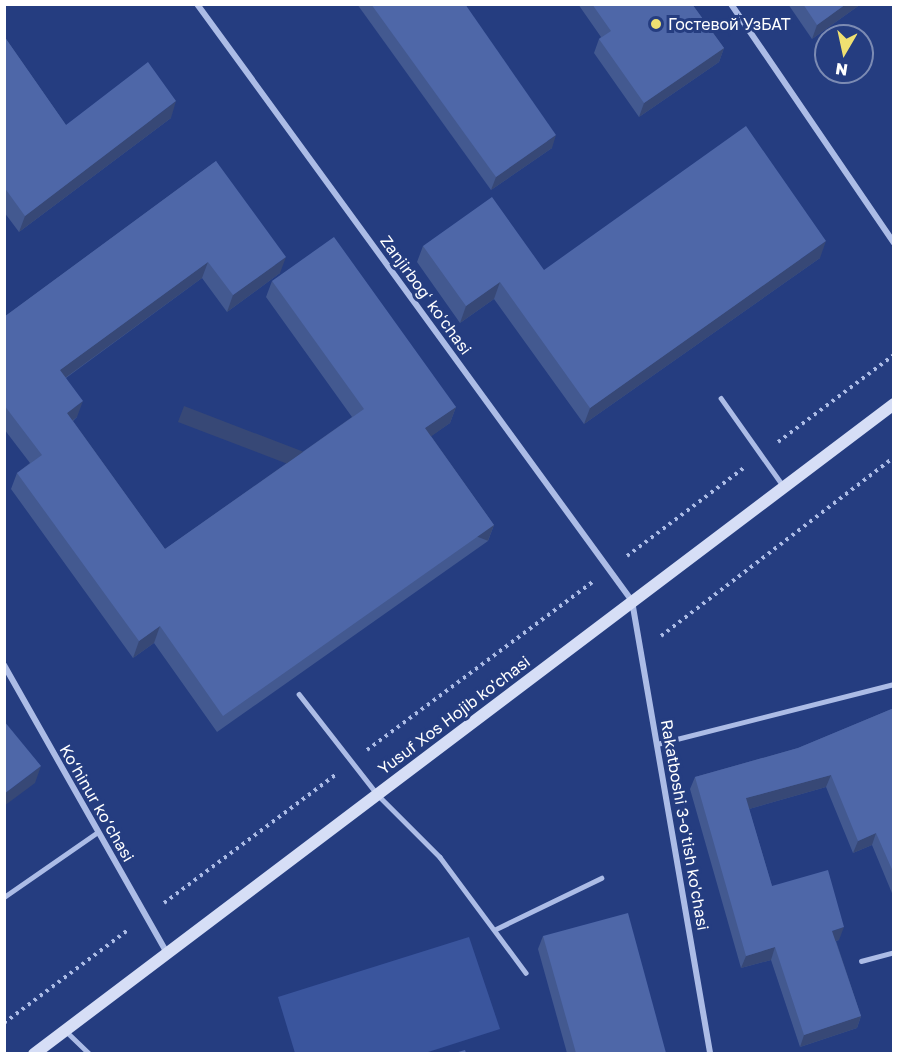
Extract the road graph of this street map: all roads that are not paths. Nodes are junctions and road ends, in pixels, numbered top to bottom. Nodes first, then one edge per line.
1 (196, 4) edge
2 (730, 4) edge
3 (894, 243) edge
4 (721, 398) dead end
5 (894, 404) edge
6 (784, 487) junction
7 (632, 601) junction
8 (4, 665) edge
9 (894, 684) edge
10 (299, 694) edge
11 (657, 744) junction
12 (377, 794) junction
13 (98, 832) junction
14 (601, 878) dead end
15 (4, 897) edge
16 (496, 928) junction
17 (894, 952) edge
18 (166, 953) junction
19 (861, 961) dead end
20 (526, 973) dead end
21 (65, 1030) junction
22 (34, 1053) edge
23 (90, 1053) edge
24 (710, 1053) edge

1 - 7 street, Zanjirbogʻ koʻchasi
2 - 3 street
4 - 6 lane
5 - 6 main road, Yusuf Xos Hojib ko'chasi
6 - 7 main road, Yusuf Xos Hojib ko'chasi
7 - 11 street, Rakatboshi 3-o'tish ko'chasi
7 - 12 main road, Yusuf Xos Hojib ko'chasi
8 - 13 street, Ko‘hinur ko‘chasi
9 - 11 lane
10 - 12 lane
11 - 24 street, Rakatboshi 3-o'tish ko'chasi
12 - 16 lane
12 - 18 main road, Yusuf Xos Hojib ko'chasi
13 - 15 lane
13 - 18 street, Ko‘hinur ko‘chasi
14 - 16 lane
16 - 20 lane
17 - 19 lane
18 - 21 main road, Yusuf Xos Hojib ko'chasi
21 - 22 main road, Yusuf Xos Hojib ko'chasi
21 - 23 lane

